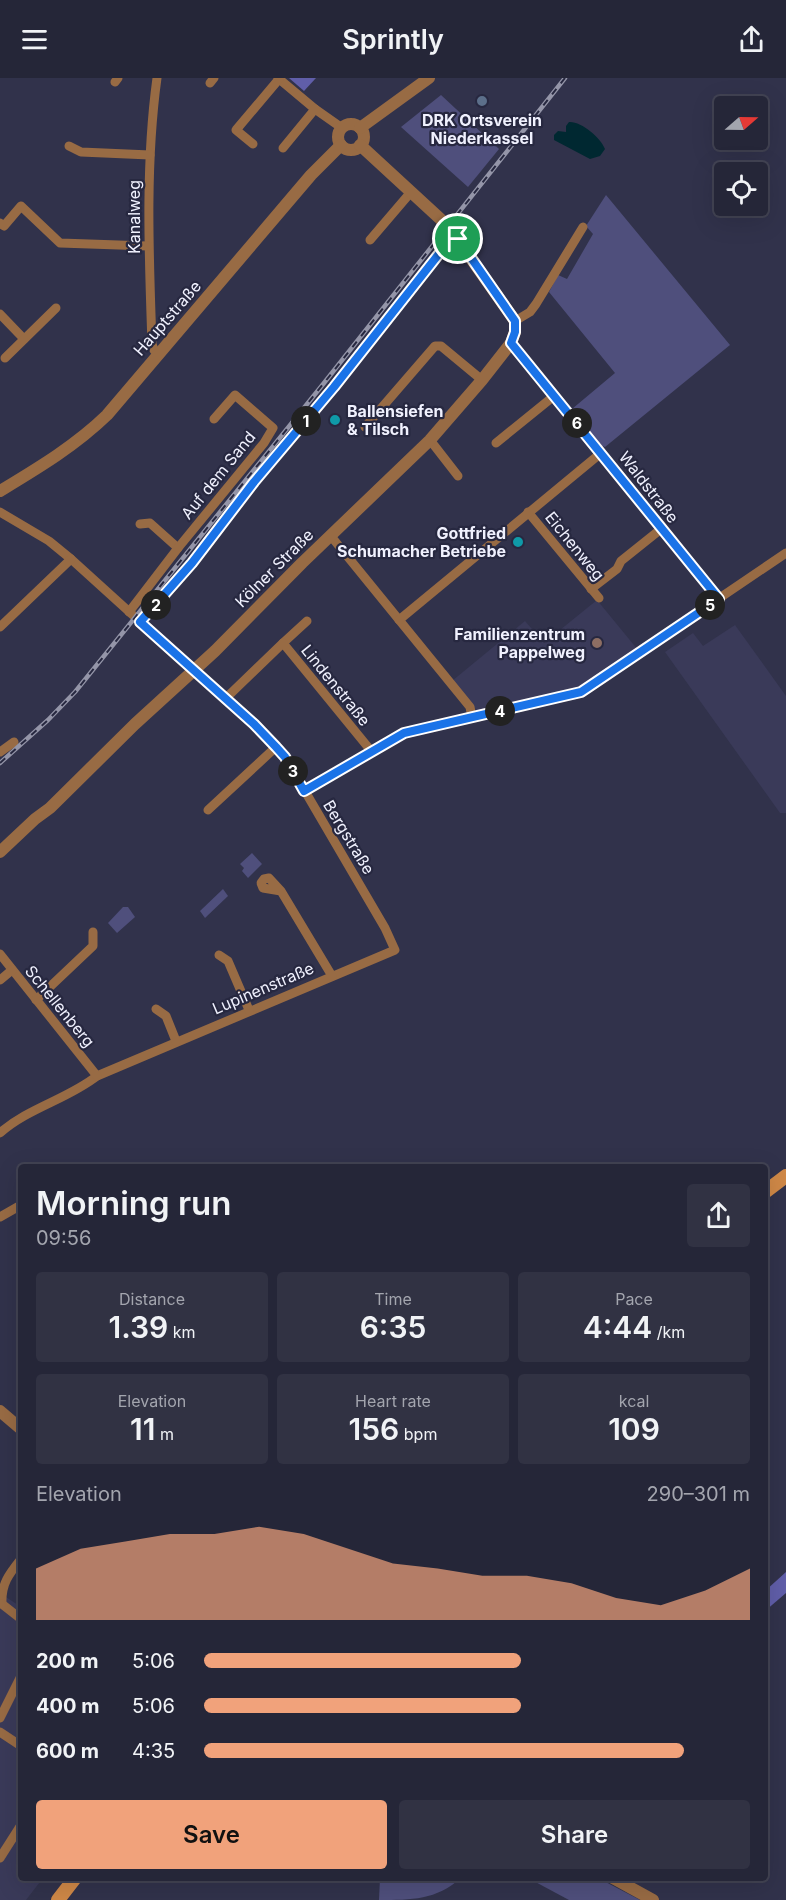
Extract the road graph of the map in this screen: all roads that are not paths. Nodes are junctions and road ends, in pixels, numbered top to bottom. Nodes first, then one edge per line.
1 (157, 78) edge
2 (429, 78) edge
3 (279, 79) edge
4 (315, 109) junction
5 (342, 128) junction
6 (360, 128) junction
7 (253, 144) dead end
8 (341, 145) junction
9 (360, 145) junction
10 (69, 146) dead end
11 (283, 148) dead end
12 (150, 155) junction
13 (411, 192) junction
14 (0, 223) edge
15 (583, 227) dead end
16 (458, 239) junction
17 (370, 240) dead end
18 (148, 246) junction
19 (56, 308) dead end
20 (0, 314) edge
21 (515, 321) junction
22 (24, 339) junction
23 (511, 343) junction
24 (158, 354) junction
25 (5, 358) dead end
26 (482, 380) junction
27 (554, 396) junction
28 (214, 419) dead end
29 (365, 427) dead end
30 (430, 441) junction
31 (496, 443) dead end
32 (602, 453) junction
33 (458, 476) dead end
34 (0, 492) edge
35 (0, 512) edge
36 (528, 512) junction
37 (140, 524) dead end
38 (661, 529) junction
39 (330, 535) junction
40 (178, 548) junction
41 (786, 553) edge
42 (71, 560) junction
43 (591, 589) junction
44 (598, 598) dead end
45 (719, 599) junction
46 (129, 612) junction
47 (399, 620) junction
48 (307, 621) dead end
49 (140, 622) junction
50 (0, 627) edge
51 (283, 643) junction
52 (193, 670) junction
53 (225, 699) junction
54 (472, 717) junction
55 (14, 742) dead end
56 (276, 747) junction
57 (0, 752) edge
58 (372, 752) junction
59 (304, 791) junction
60 (208, 810) dead end
61 (0, 852) edge
62 (281, 891) dead end
63 (93, 932) dead end
64 (0, 954) edge
65 (219, 955) dead end
66 (363, 963) joint
67 (12, 970) junction
68 (332, 976) junction
69 (0, 980) edge
70 (36, 1000) junction
71 (156, 1009) dead end
72 (249, 1010) junction
73 (176, 1041) junction
74 (97, 1076) junction
75 (0, 1134) edge
76 (786, 1176) edge
77 (768, 1190) edge
78 (18, 1207) edge
79 (0, 1217) edge
80 (0, 1411) edge
81 (18, 1426) edge
82 (18, 1563) edge
83 (1, 1604) edge
84 (18, 1617) edge
85 (18, 1682) edge
86 (0, 1718) edge
87 (0, 1732) edge
88 (18, 1744) edge
89 (18, 1831) edge
90 (0, 1858) edge
91 (73, 1881) edge
92 (618, 1881) edge
93 (58, 1900) edge
94 (653, 1900) edge

1 - 12 street, Kanalweg
2 - 6 street
3 - 4 street
3 - 7 street
4 - 5 street
4 - 11 street
5 - 6 street
5 - 8 street
6 - 9 street
8 - 9 street
8 - 24 street, Hauptstraße
9 - 13 street
10 - 12 street
12 - 18 street, Kanalweg
13 - 16 street
13 - 17 street
14 - 18 street
15 - 21 street
16 - 21 street
16 - 49 street
18 - 24 street, Kanalweg
19 - 22 street
20 - 22 street
21 - 23 street, Kölner Straße
22 - 25 street
23 - 26 street, Kölner Straße
23 - 27 street, Waldstraße
24 - 34 street, Hauptstraße
26 - 29 street
26 - 30 street, Kölner Straße
27 - 31 street
27 - 32 street, Waldstraße
28 - 40 street, Auf dem Sand
30 - 33 street
30 - 39 street, Kölner Straße
32 - 36 street
32 - 38 street, Waldstraße
35 - 42 street, Bergstraße
36 - 43 street, Eichenweg
36 - 47 street
37 - 40 street
38 - 43 street
38 - 45 street, Waldstraße
39 - 47 street
39 - 52 street, Kölner Straße
40 - 46 street, Auf dem Sand
41 - 45 street
42 - 46 street, Bergstraße
42 - 50 street
43 - 44 street, Eichenweg
45 - 54 street
46 - 49 street, Bergstraße
47 - 54 street
48 - 51 street
49 - 52 street, Bergstraße
51 - 53 street, Lindenstraße
51 - 58 street, Lindenstraße
52 - 53 street, Bergstraße
52 - 61 street, Kölner Straße
53 - 56 street, Bergstraße
54 - 58 street
55 - 57 street
56 - 59 street, Bergstraße
56 - 60 street
58 - 59 street
59 - 66 street, Bergstraße
62 - 68 street
63 - 70 street
64 - 67 street, Schellenberg
65 - 72 street
66 - 68 street, Lupinenstraße
67 - 69 street
67 - 70 street, Schellenberg
68 - 72 street, Lupinenstraße
70 - 74 street, Schellenberg
71 - 73 street
72 - 73 street, Lupinenstraße
73 - 74 street, Lupinenstraße
74 - 75 street, Lupinenstraße
76 - 77 main road
78 - 79 street
80 - 81 street
82 - 83 street
83 - 84 street
85 - 86 street
87 - 88 street
89 - 90 street
91 - 93 main road
92 - 94 street

